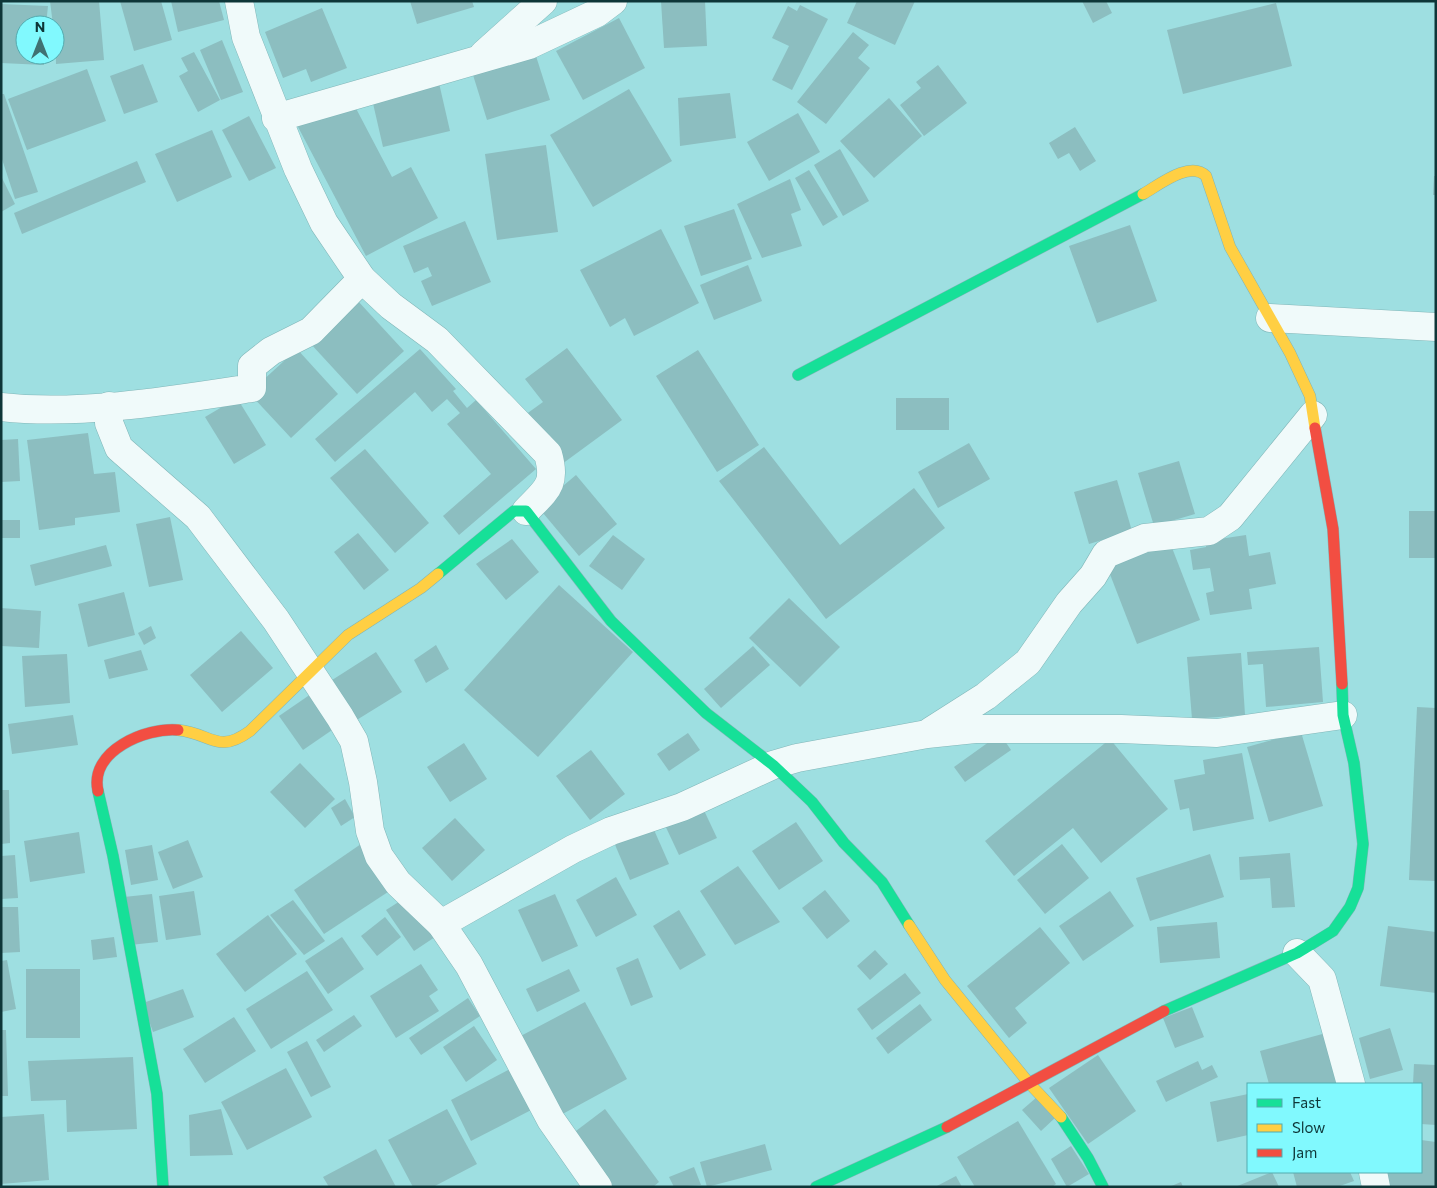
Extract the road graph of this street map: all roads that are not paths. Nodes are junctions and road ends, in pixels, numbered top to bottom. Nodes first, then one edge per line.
1 (239, 1) edge
2 (543, 1) edge
3 (613, 1) edge
4 (475, 62) junction
5 (276, 118) junction
6 (362, 278) junction
7 (1270, 318) junction
8 (1436, 327) edge
9 (798, 375) dead end
10 (1, 406) edge
11 (108, 406) junction
12 (1313, 415) junction
13 (526, 511) junction
14 (310, 672) junction
15 (1343, 715) junction
16 (927, 734) junction
17 (773, 765) junction
18 (441, 924) junction
19 (1298, 953) junction
20 (1028, 1082) junction
21 (1351, 1083) edge
22 (1373, 1173) edge
23 (163, 1187) edge
24 (598, 1187) edge
25 (816, 1187) edge
26 (1103, 1187) edge
27 (1376, 1187) edge

1 - 5 street
2 - 4 street
3 - 4 street
4 - 5 street
5 - 6 street
6 - 11 street
6 - 13 street
7 - 8 street
7 - 9 street
7 - 12 street
10 - 11 street
11 - 14 street
12 - 15 street
12 - 16 street
13 - 14 street
13 - 17 street
14 - 18 street
14 - 23 street
15 - 16 street
15 - 19 street
16 - 17 street
17 - 18 street
17 - 20 street
18 - 24 street
19 - 20 street
19 - 21 street
20 - 25 street
20 - 26 street
22 - 27 street

